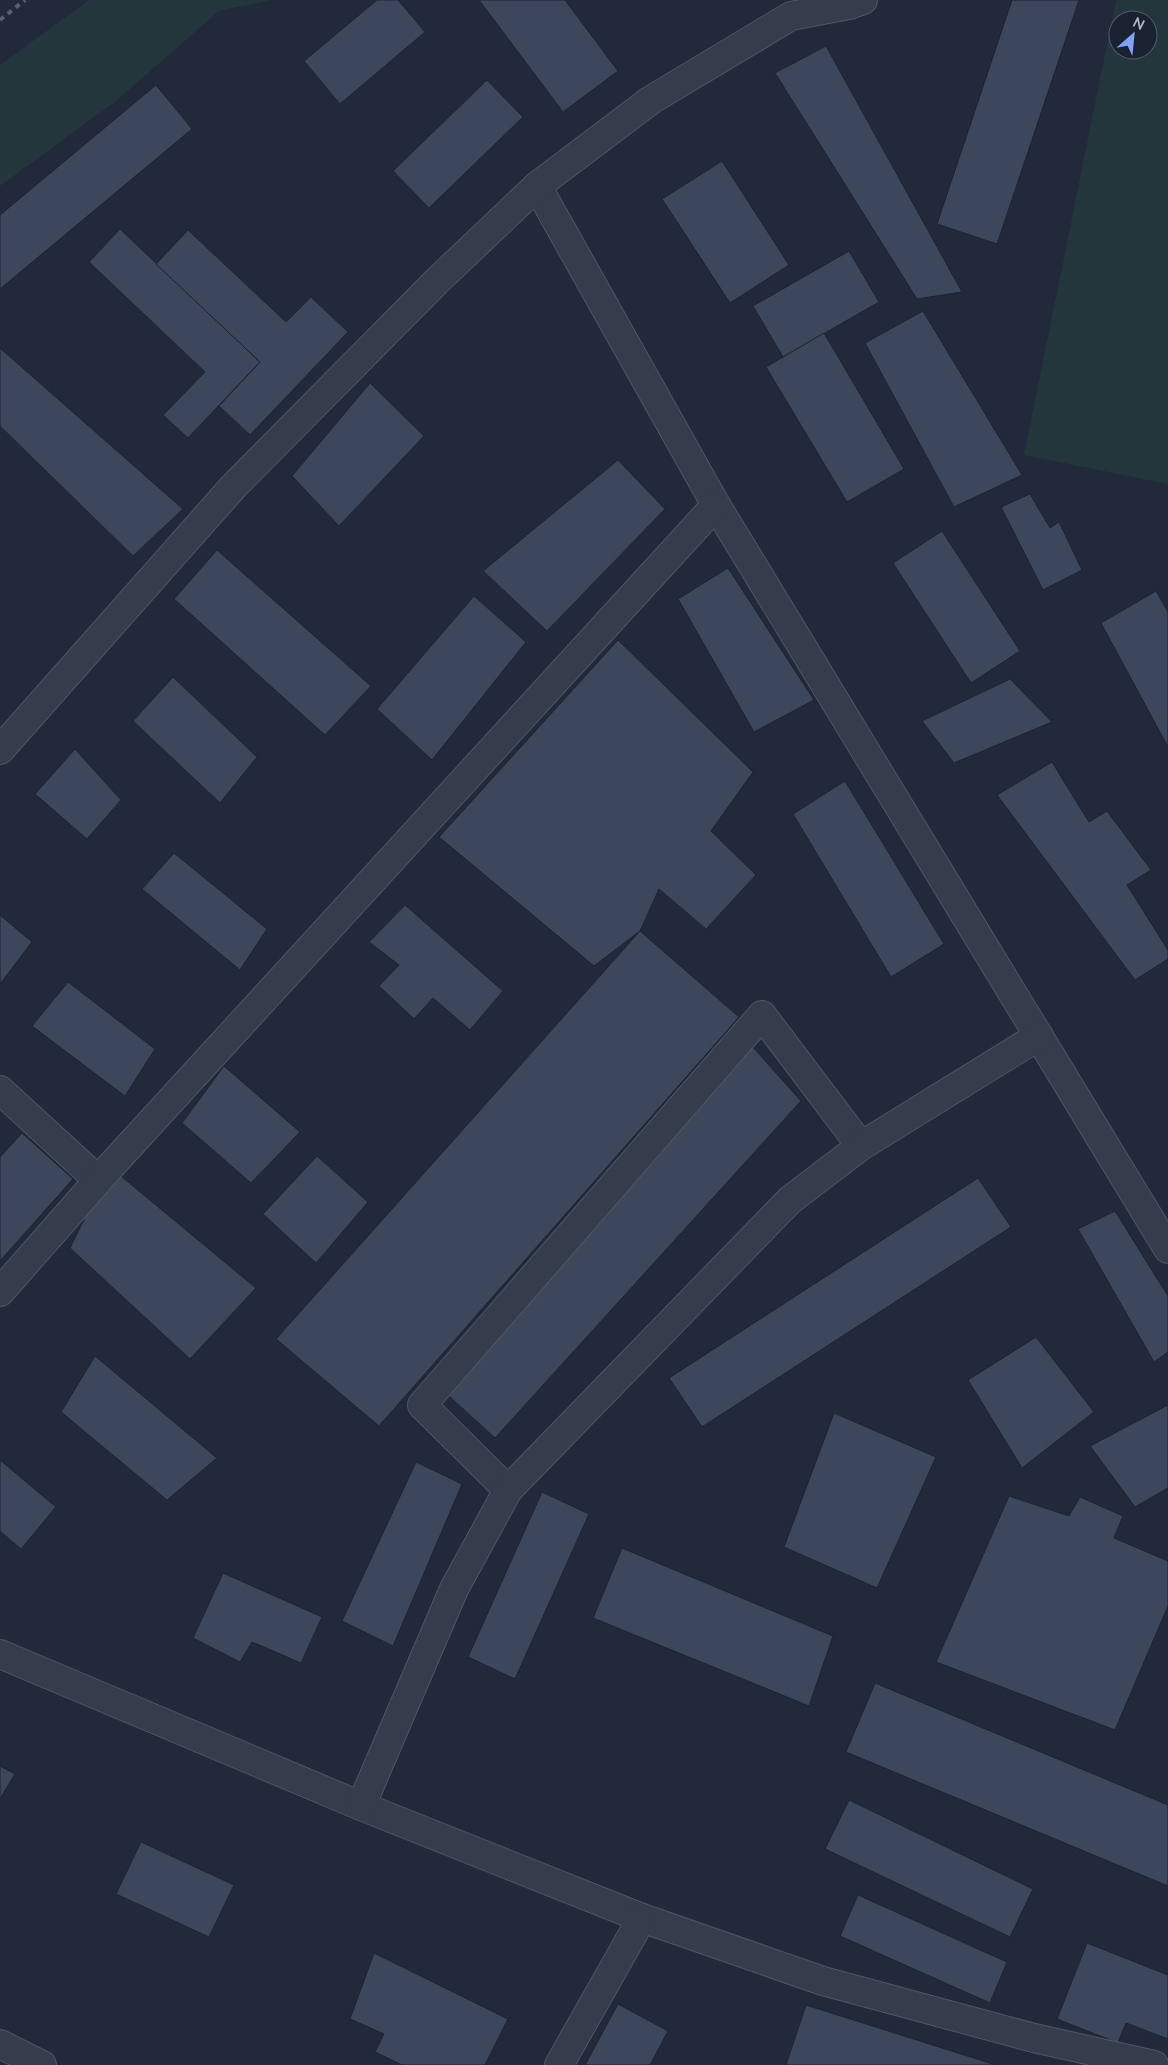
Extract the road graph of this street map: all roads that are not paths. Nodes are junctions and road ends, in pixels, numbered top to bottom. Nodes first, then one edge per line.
1 (863, 0) edge
2 (797, 8) edge
3 (537, 186) junction
4 (716, 505) junction
5 (0, 750) edge
6 (1040, 1036) junction
7 (0, 1090) edge
8 (861, 1146) junction
9 (98, 1180) junction
10 (1168, 1248) edge
11 (0, 1292) edge
12 (508, 1490) junction
13 (0, 1654) edge
14 (362, 1806) junction
15 (642, 1918) junction
16 (0, 2044) edge
17 (42, 2065) edge
18 (559, 2065) edge
19 (1154, 2065) edge

1 - 2 lane
2 - 3 lane
3 - 4 lane
3 - 5 lane
4 - 6 lane
4 - 9 lane
6 - 8 lane
6 - 10 lane
7 - 9 lane
8 - 12 lane
8 - 12 lane
9 - 11 lane
12 - 14 lane
13 - 14 lane
14 - 15 lane
15 - 18 lane
15 - 19 lane
16 - 17 lane

